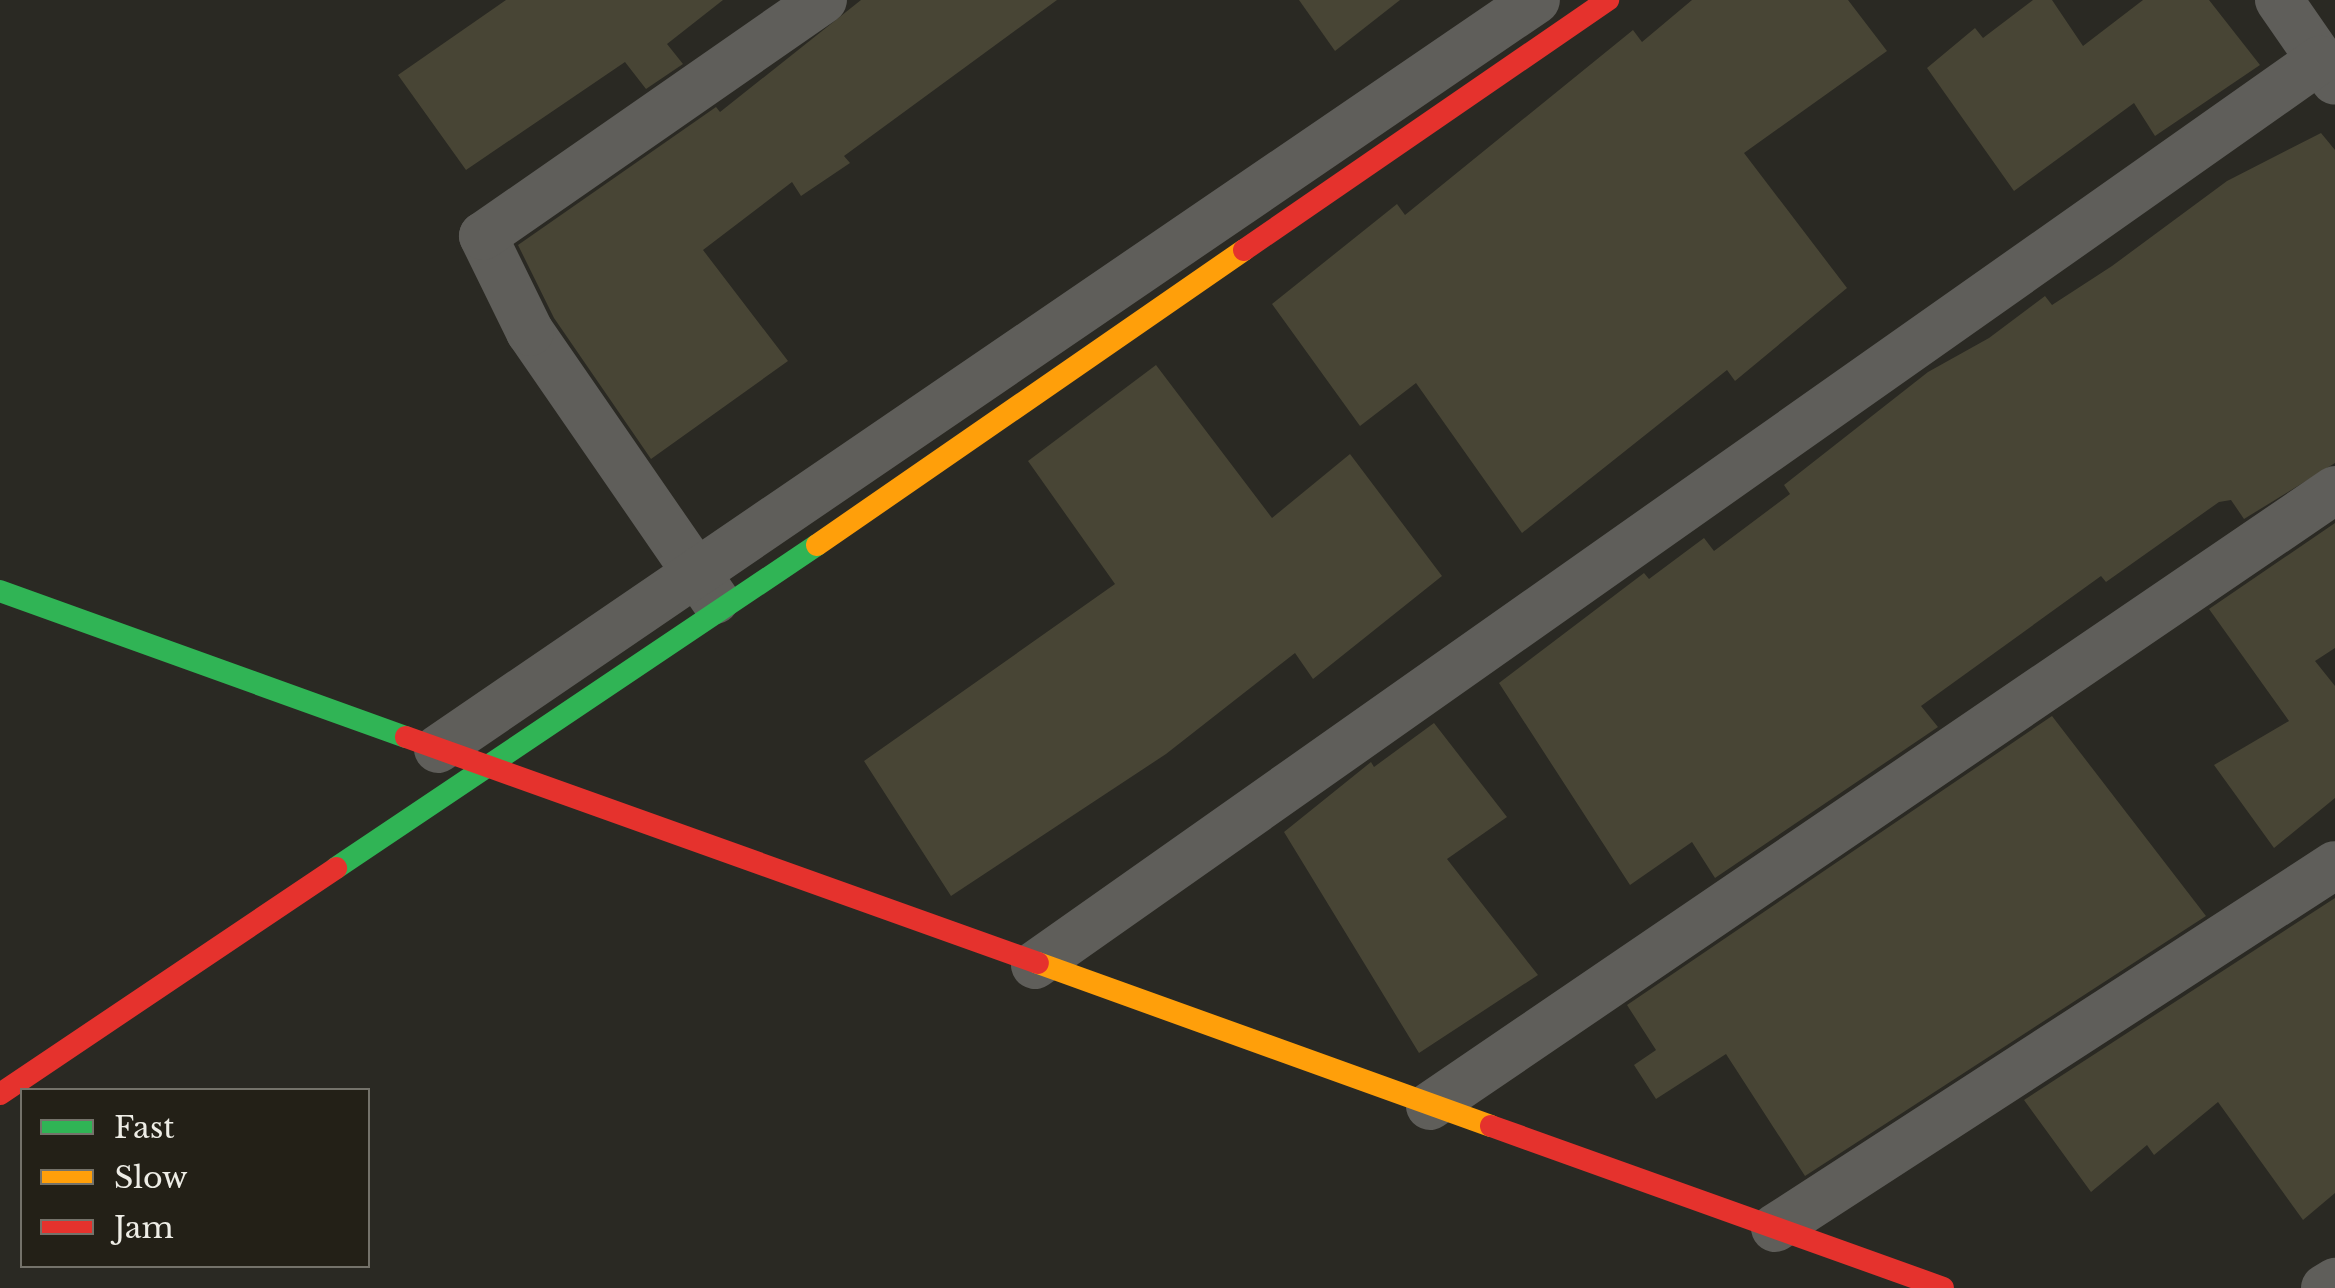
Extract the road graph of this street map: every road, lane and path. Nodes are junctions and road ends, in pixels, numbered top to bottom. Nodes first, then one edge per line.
1 (824, 0) edge
2 (1536, 0) edge
3 (1608, 0) edge
4 (2279, 0) edge
5 (2328, 71) edge
6 (2335, 490) edge
7 (0, 591) edge
8 (709, 592) junction
9 (438, 749) junction
10 (491, 769) junction
11 (2335, 864) edge
12 (1035, 965) junction
13 (0, 1094) edge
14 (1430, 1106) junction
15 (1775, 1228) junction
16 (2335, 1282) edge
17 (1943, 1288) edge
18 (2325, 1288) edge

1 - 8 street
2 - 8 street
3 - 8 street
4 - 5 street
5 - 12 street
6 - 14 street
7 - 9 street
8 - 9 street
8 - 10 street
9 - 10 street
10 - 12 street
10 - 13 street
11 - 15 street
12 - 14 street
14 - 15 street
15 - 17 street
16 - 18 street

